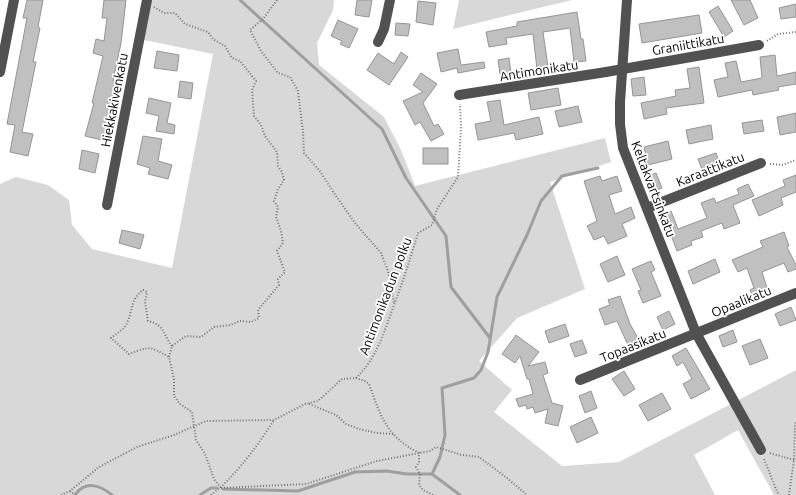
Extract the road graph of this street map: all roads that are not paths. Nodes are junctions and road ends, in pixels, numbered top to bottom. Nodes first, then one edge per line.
1 (14, 0) edge
2 (390, 0) edge
3 (626, 0) edge
4 (146, 2) edge
5 (378, 42) dead end
6 (759, 45) road end
7 (622, 69) junction
8 (0, 72) edge
9 (459, 96) road end
10 (761, 163) road end
11 (108, 205) dead end
12 (647, 208) junction
13 (796, 293) edge
14 (696, 333) junction
15 (580, 380) dead end
16 (761, 450) road end

1 - 8 street
2 - 5 street
3 - 7 street, Keltakvartsinkatu
4 - 11 street, Hiekkakivenkatu
6 - 7 street, Graniittikatu
7 - 9 street, Antimonikatu
7 - 12 street, Keltakvartsinkatu
10 - 12 street, Karaattikatu
12 - 14 street, Keltakvartsinkatu
13 - 14 street, Opaalikatu
14 - 15 street, Topaasikatu
14 - 16 street, Keltakvartsinkatu

